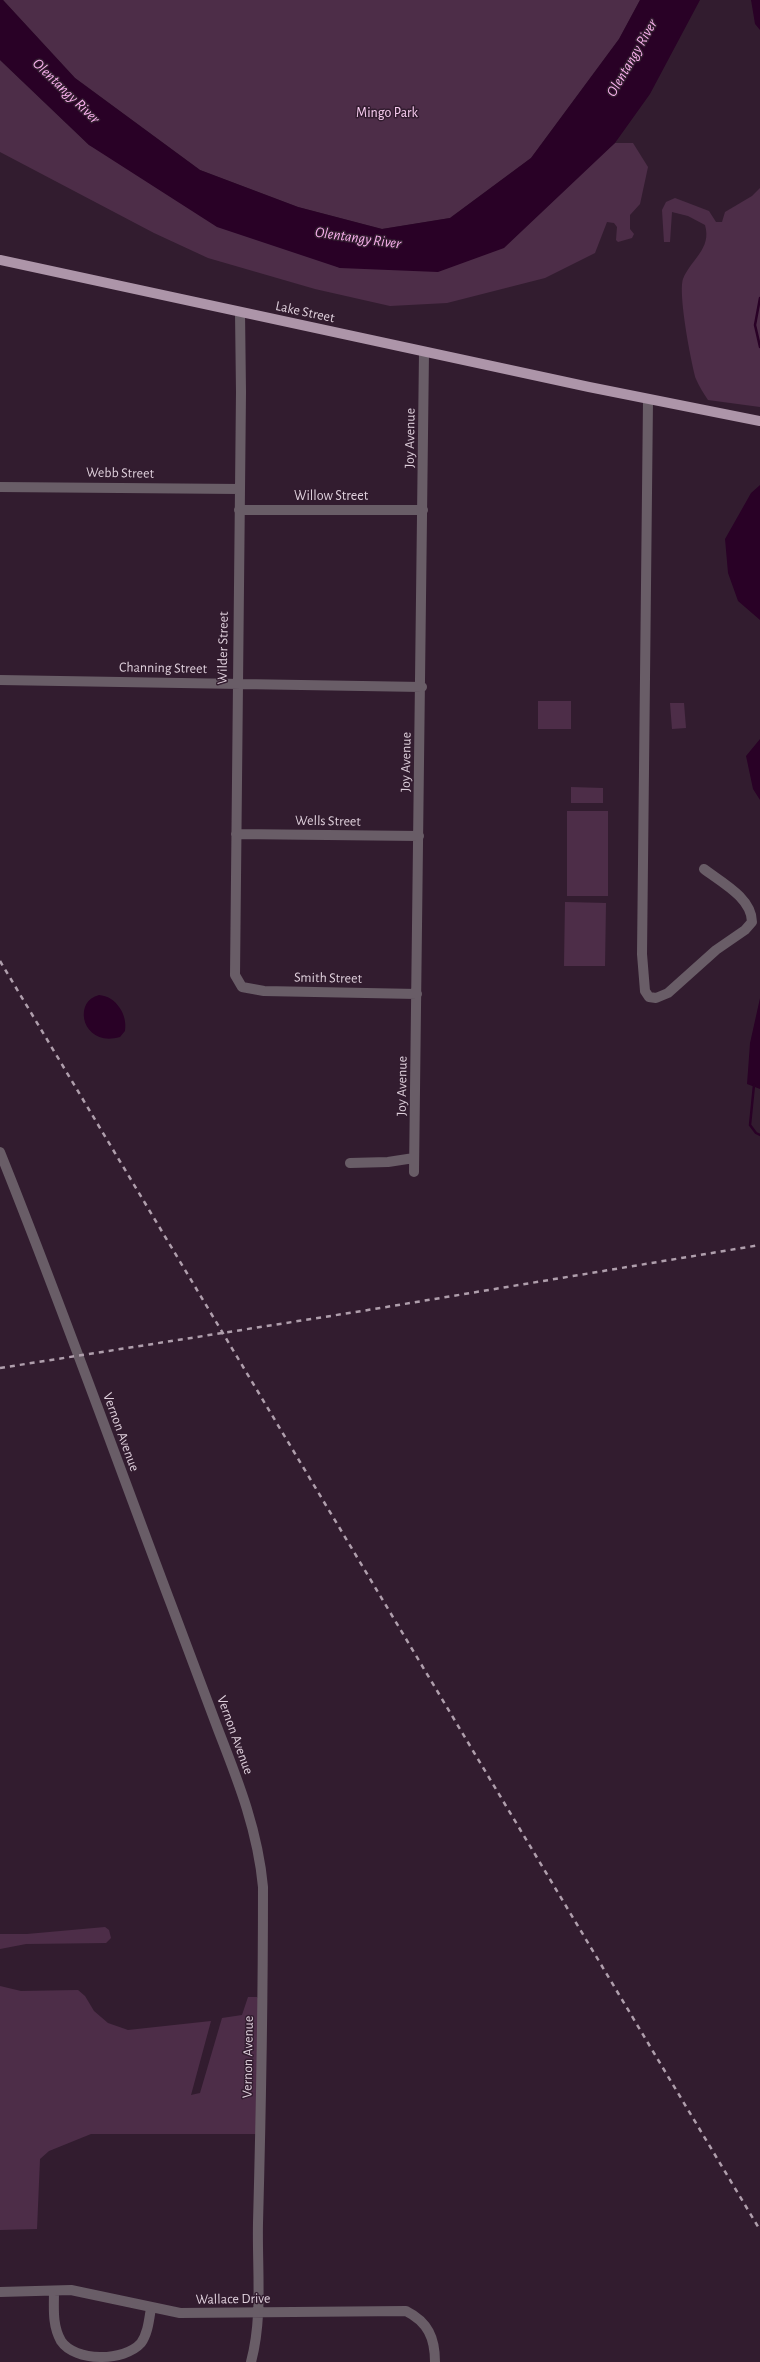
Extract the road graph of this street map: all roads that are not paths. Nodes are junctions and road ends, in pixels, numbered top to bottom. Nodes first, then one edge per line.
1 (0, 260) edge
2 (240, 312) junction
3 (424, 352) junction
4 (648, 400) junction
5 (760, 421) edge
6 (0, 487) edge
7 (240, 489) junction
8 (239, 510) junction
9 (424, 510) junction
10 (0, 680) edge
11 (237, 683) junction
12 (422, 686) junction
13 (236, 834) junction
14 (419, 836) junction
15 (704, 869) dead end
16 (239, 984) joint
17 (417, 994) junction
18 (0, 1152) edge
19 (414, 1158) junction
20 (350, 1163) dead end
21 (414, 1172) dead end
22 (54, 2291) junction
23 (0, 2292) edge
24 (152, 2308) junction
25 (259, 2312) junction
26 (251, 2362) edge
27 (435, 2362) edge

1 - 2 main road, Lake Street
2 - 3 main road, Lake Street
2 - 7 street, Wilder Street
3 - 4 main road, Lake Street
3 - 9 street, Joy Avenue
4 - 5 main road, Lake Street
4 - 15 street
6 - 7 street, Webb Street
7 - 8 street, Wilder Street
8 - 9 street, Willow Street
8 - 11 street, Wilder Street
9 - 12 street, Joy Avenue
10 - 11 street, Channing Street
11 - 12 street, Channing Street
11 - 13 street, Wilder Street
12 - 14 street, Joy Avenue
13 - 14 street, Wells Street
13 - 16 street, Wilder Street
14 - 17 street, Joy Avenue
16 - 17 street, Smith Street
17 - 19 street, Joy Avenue
18 - 25 street, Vernon Avenue
19 - 20 street
19 - 21 street, Joy Avenue
22 - 23 street, Wallace Drive
22 - 24 street, Wallace Drive
22 - 24 street
24 - 25 street, Wallace Drive
25 - 26 street, Vernon Avenue
25 - 27 street, Wallace Drive

